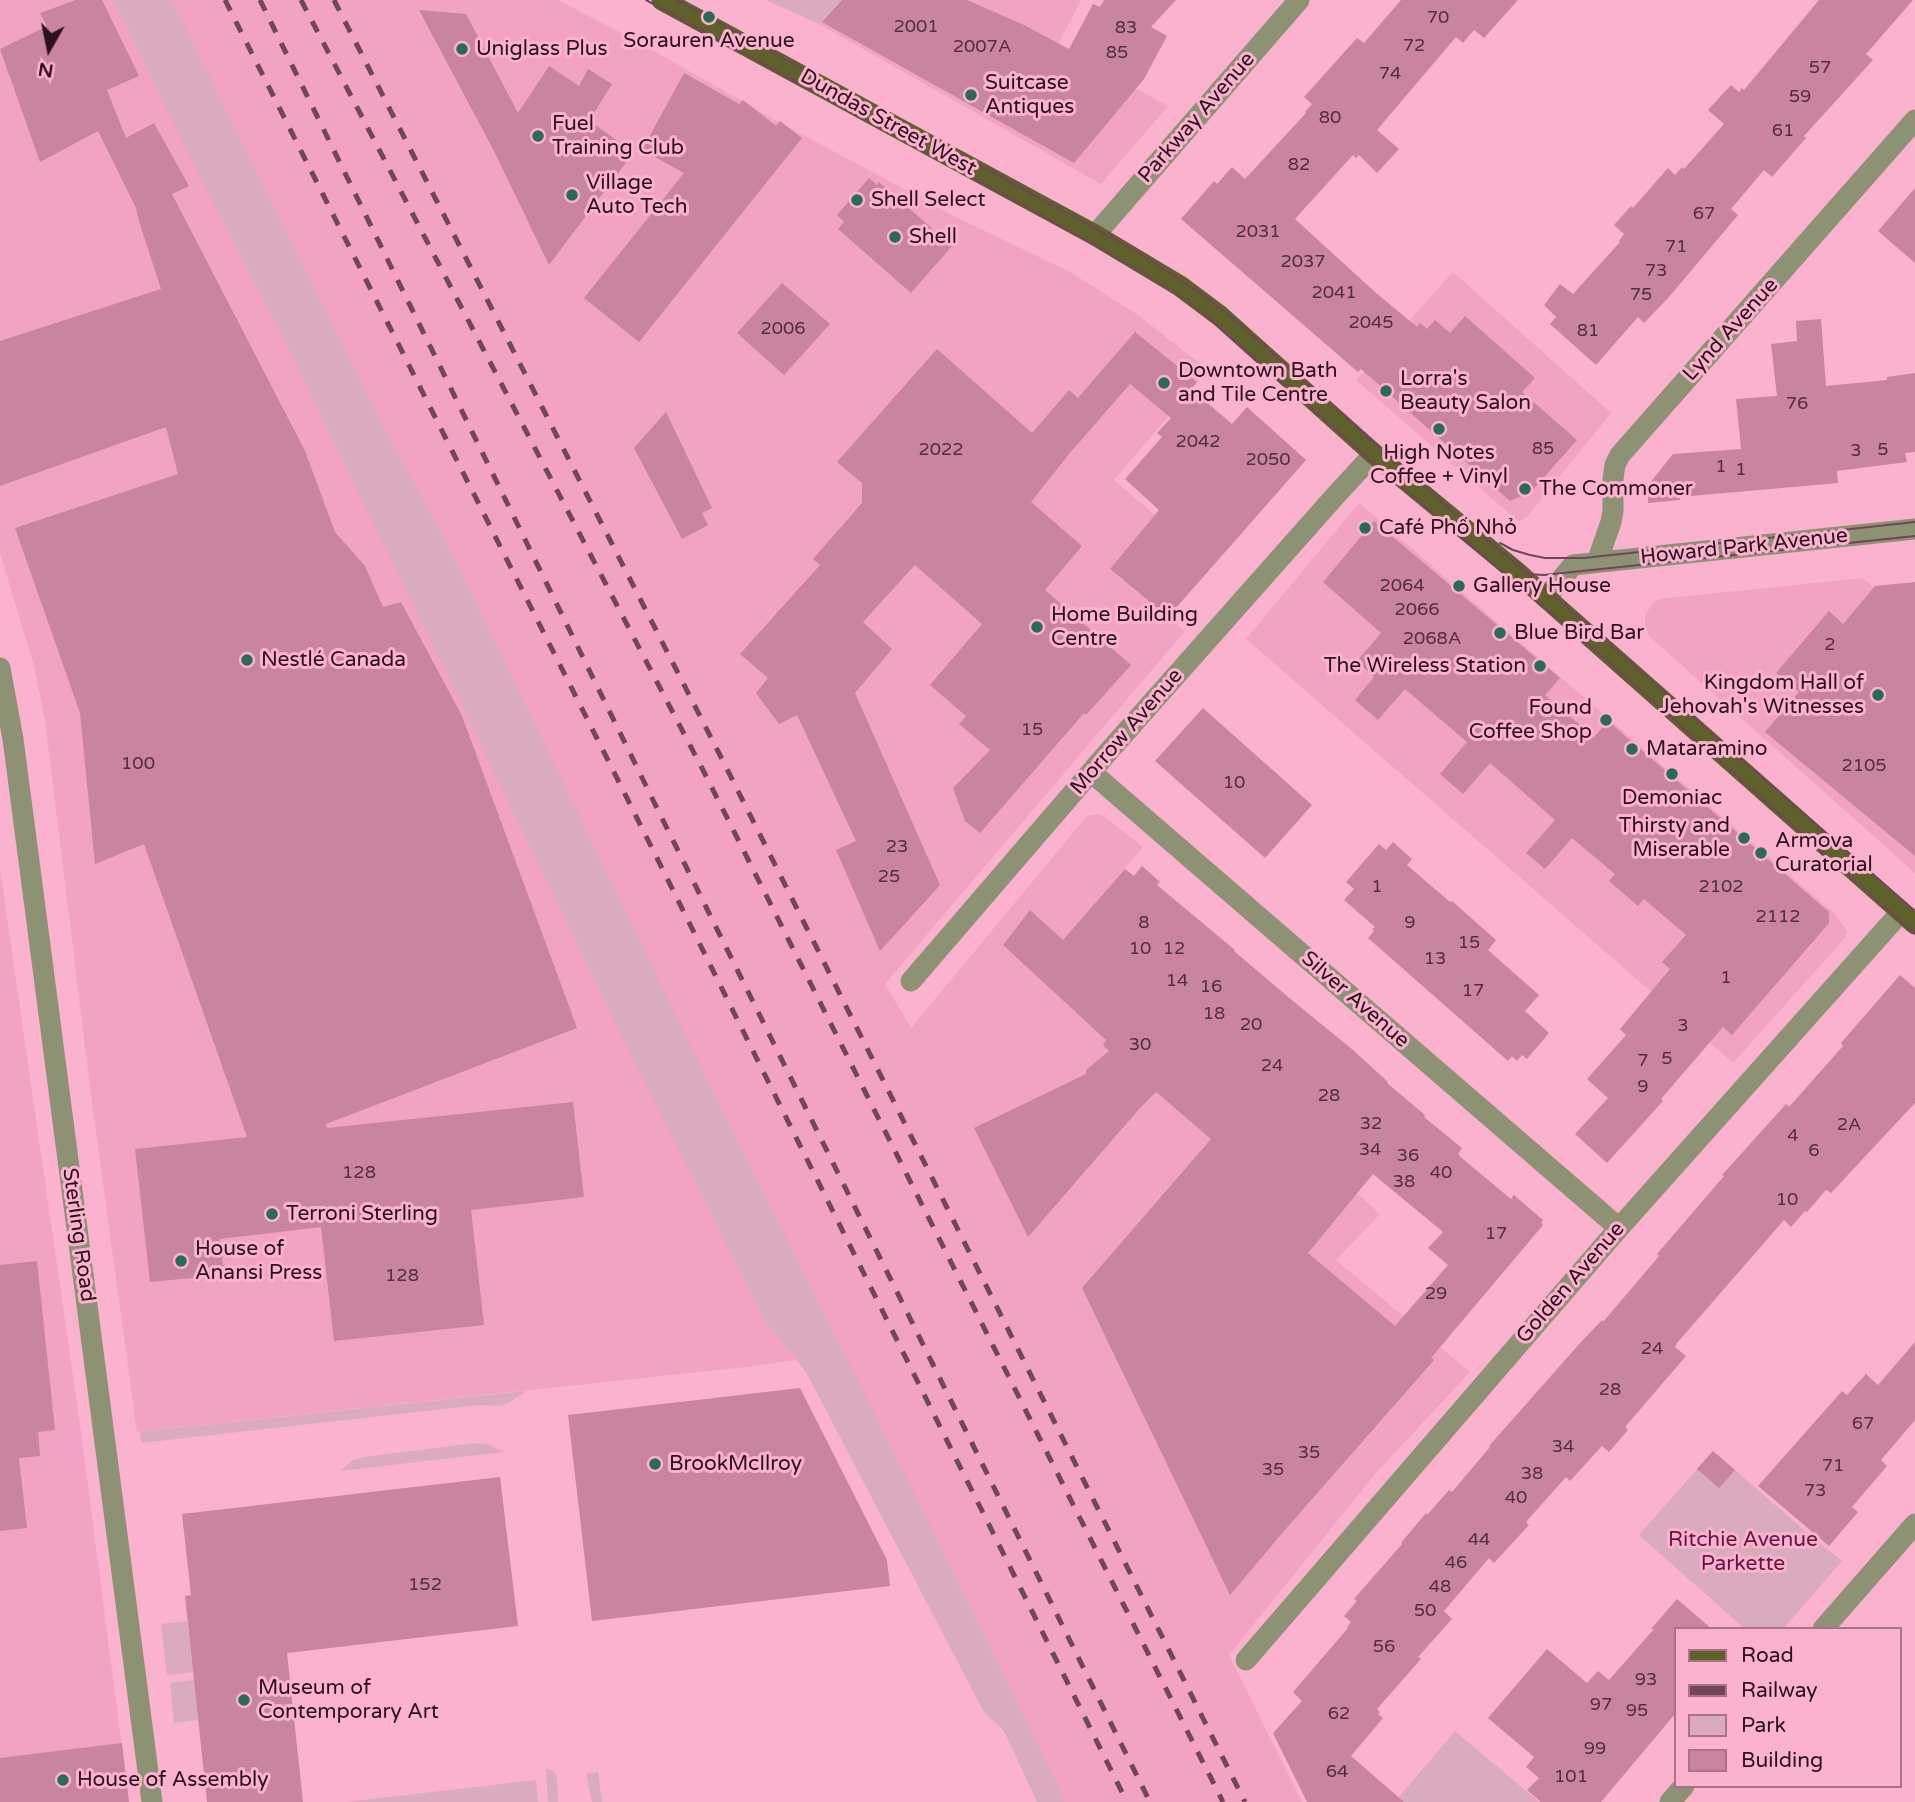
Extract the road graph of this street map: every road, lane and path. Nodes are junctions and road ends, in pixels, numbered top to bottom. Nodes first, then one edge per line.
1 (662, 0) edge
2 (1299, 0) edge
3 (1915, 120) edge
4 (1095, 235) junction
5 (1374, 454) junction
6 (1915, 529) edge
7 (1598, 562) junction
8 (1546, 597) junction
9 (0, 668) edge
10 (1091, 772) junction
11 (1908, 918) edge
12 (911, 981) dead end
13 (1619, 1228) junction
14 (1915, 1524) edge
15 (1825, 1627) edge
16 (1247, 1660) dead end
17 (1682, 1788) edge
18 (152, 1802) edge
19 (1670, 1802) edge

1 - 4 main road, Dundas Street West
2 - 4 street, Parkway Avenue
3 - 7 street, Lynd Avenue
4 - 5 main road, Dundas Street West
5 - 8 main road, Dundas Street West
5 - 10 street, Morrow Avenue
6 - 7 street, Howard Park Avenue
7 - 8 street, Howard Park Avenue
8 - 11 main road, Dundas Street West
9 - 18 street, Sterling Road
10 - 12 street, Morrow Avenue
10 - 13 street, Silver Avenue
11 - 13 street, Golden Avenue
13 - 16 street, Golden Avenue
14 - 15 street
17 - 19 street

